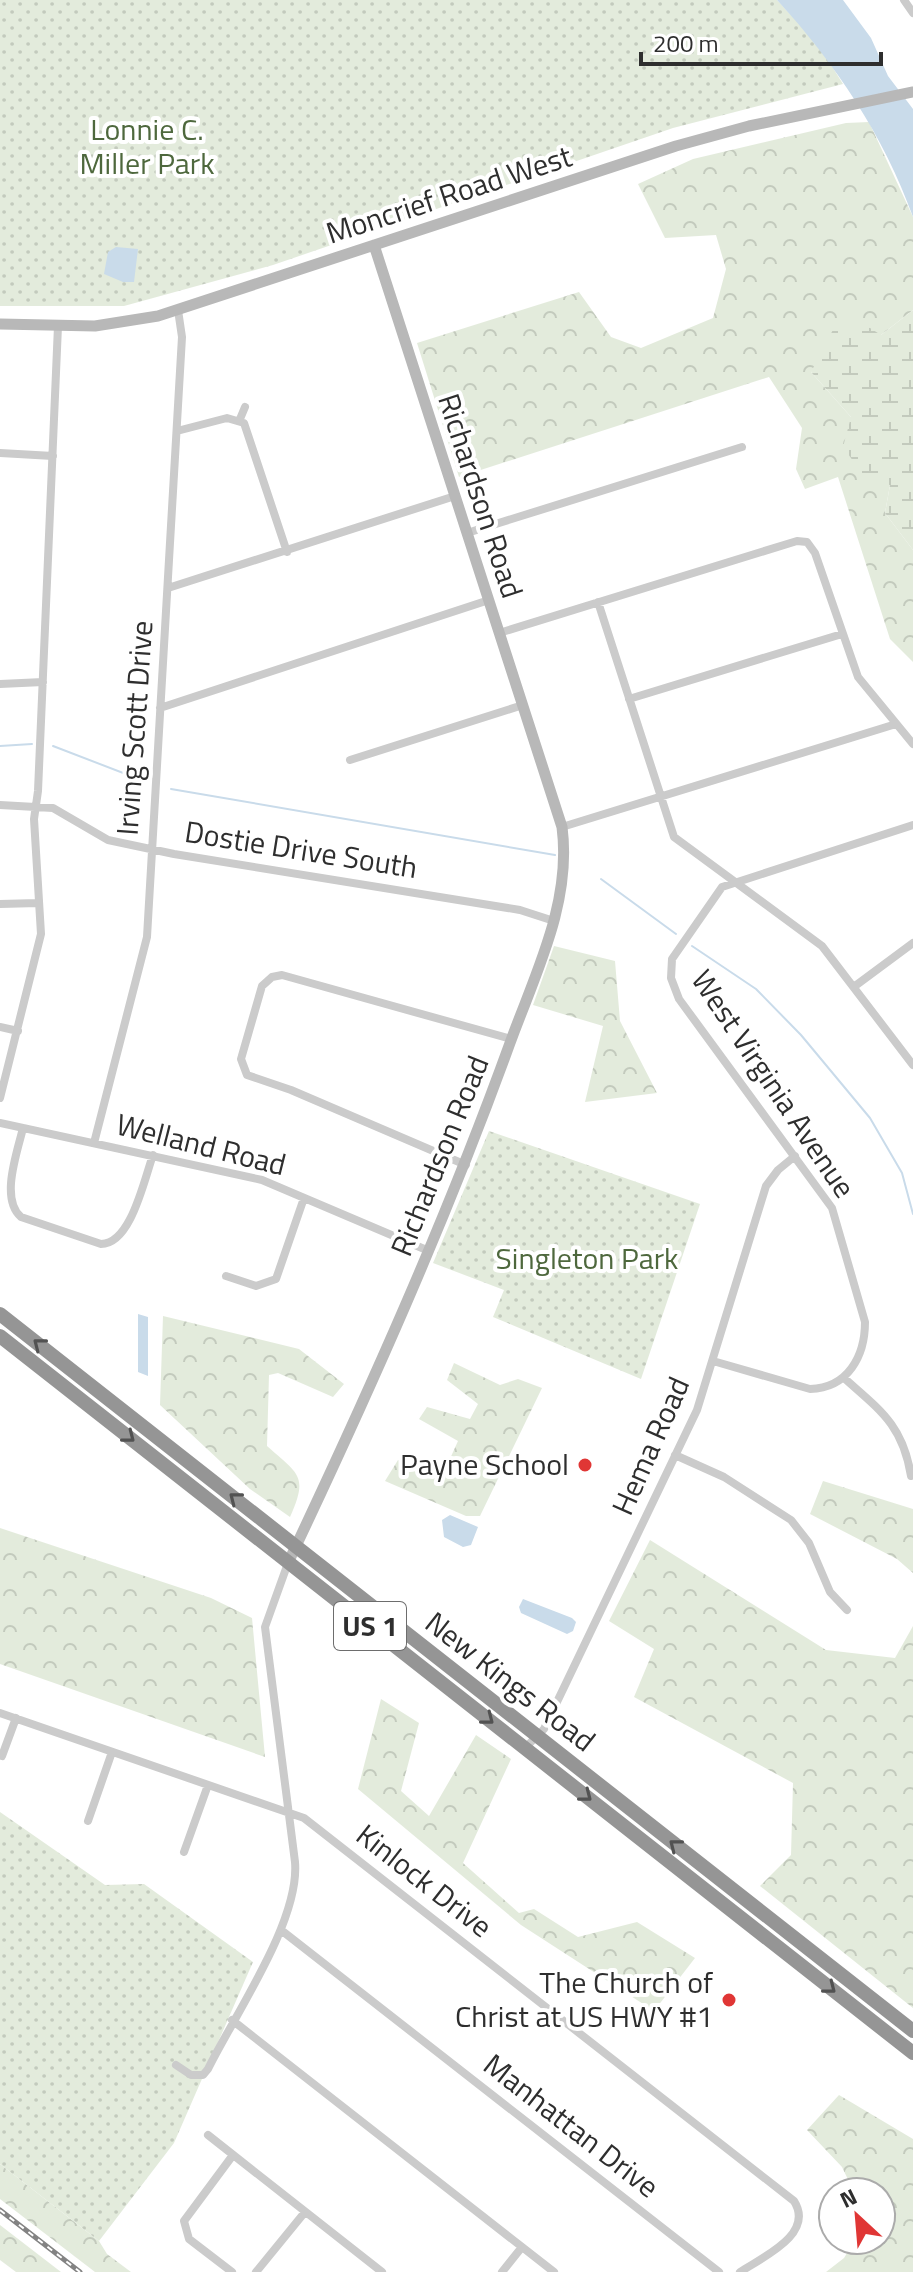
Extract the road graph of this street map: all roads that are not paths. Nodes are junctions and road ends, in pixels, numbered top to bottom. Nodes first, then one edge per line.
1 (904, 0) edge
2 (913, 13) edge
3 (913, 92) edge
4 (374, 245) junction
5 (178, 310) junction
6 (0, 324) edge
7 (58, 326) junction
8 (245, 407) dead end
9 (240, 419) junction
10 (177, 431) junction
11 (742, 447) dead end
12 (0, 453) edge
13 (53, 456) junction
14 (455, 496) junction
15 (467, 533) junction
16 (287, 552) junction
17 (168, 588) junction
18 (489, 600) junction
19 (598, 602) junction
20 (499, 633) junction
21 (842, 634) junction
22 (43, 682) junction
23 (0, 684) edge
24 (629, 699) junction
25 (523, 705) junction
26 (160, 708) junction
27 (896, 724) junction
28 (913, 744) edge
29 (350, 760) dead end
30 (660, 796) junction
31 (0, 805) edge
32 (36, 805) junction
33 (913, 825) edge
34 (562, 827) junction
35 (152, 849) junction
36 (732, 881) junction
37 (38, 903) junction
38 (0, 904) edge
39 (554, 921) junction
40 (913, 943) edge
41 (855, 986) junction
42 (0, 1027) edge
43 (18, 1031) junction
44 (511, 1039) junction
45 (913, 1065) edge
46 (0, 1098) edge
47 (0, 1123) edge
48 (23, 1128) junction
49 (94, 1143) junction
50 (153, 1155) junction
51 (795, 1156) junction
52 (466, 1165) junction
53 (304, 1198) junction
54 (429, 1251) junction
55 (226, 1276) dead end
56 (0, 1314) edge
57 (0, 1336) edge
58 (713, 1361) junction
59 (78, 1375) junction
60 (844, 1378) junction
61 (67, 1389) junction
62 (675, 1455) junction
63 (911, 1476) edge
64 (296, 1547) junction
65 (288, 1563) junction
66 (847, 1610) dead end
67 (0, 1713) edge
68 (16, 1718) junction
69 (536, 1736) junction
70 (525, 1748) junction
71 (112, 1752) junction
72 (2, 1756) dead end
73 (208, 1785) junction
74 (287, 1812) junction
75 (88, 1821) dead end
76 (184, 1852) dead end
77 (734, 1891) junction
78 (723, 1904) junction
79 (281, 1930) junction
80 (232, 2020) junction
81 (913, 2031) edge
82 (913, 2053) edge
83 (176, 2065) dead end
84 (208, 2135) dead end
85 (233, 2155) junction
86 (305, 2212) junction
87 (522, 2247) junction
88 (232, 2272) edge
89 (256, 2272) edge
90 (382, 2272) edge
91 (502, 2272) edge
92 (554, 2272) edge
93 (719, 2272) edge
94 (740, 2272) edge

1 - 2 street
3 - 4 street, Moncrief Road West
4 - 5 street, Moncrief Road West
4 - 14 street, Richardson Road
5 - 7 street, Moncrief Road West
5 - 10 street, Irving Scott Drive
6 - 7 street, Moncrief Road West
7 - 13 street
8 - 9 street
9 - 10 street
9 - 16 street
10 - 17 street, Irving Scott Drive
11 - 15 street
12 - 13 street
13 - 22 street
14 - 15 street, Richardson Road
14 - 16 street
15 - 18 street, Richardson Road
16 - 17 street
17 - 26 street, Irving Scott Drive
18 - 20 street, Richardson Road
18 - 26 street
19 - 20 street
19 - 21 street
19 - 24 street
20 - 25 street, Richardson Road
21 - 24 street
21 - 27 street
22 - 23 street
22 - 32 street
24 - 30 street
25 - 29 street
25 - 34 street, Richardson Road
26 - 35 street, Irving Scott Drive
27 - 28 street
27 - 30 street
30 - 34 street
30 - 36 street
31 - 32 street, Dostie Drive South
32 - 35 street, Dostie Drive South
32 - 37 street
33 - 36 street
34 - 39 street, Richardson Road
35 - 39 street, Dostie Drive South
35 - 49 street, Irving Scott Drive
36 - 41 street
36 - 51 street, West Virginia Avenue
37 - 38 street
37 - 43 street
39 - 44 street, Richardson Road
40 - 41 street
41 - 45 street
42 - 43 street
43 - 46 street
44 - 52 street, Richardson Road
44 - 52 street
47 - 48 street, Welland Road
48 - 49 street, Welland Road
48 - 50 street
49 - 50 street, Welland Road
50 - 53 street, Welland Road
51 - 58 street, Hema Road
51 - 60 street, West Virginia Avenue
52 - 54 street, Richardson Road
53 - 54 street, Welland Road
53 - 55 street
54 - 64 street, Richardson Road
59 -> 56 highway, New Kings Road / US 1
57 - 61 highway, New Kings Road / US 1
58 - 60 street
58 - 62 street, Hema Road
59 - 61 street
64 -> 59 highway, New Kings Road / US 1
60 - 63 street
61 -> 65 highway, New Kings Road / US 1
62 - 66 street
62 - 69 street, Hema Road
64 - 65 street, Richardson Road
64 - 69 highway, New Kings Road / US 1
65 -> 70 highway, New Kings Road / US 1
65 - 74 street, Richardson Road
67 - 68 street, Kinlock Drive
68 - 71 street, Kinlock Drive
68 - 72 street
69 - 70 street, Hema Road
77 -> 69 highway, New Kings Road / US 1
70 -> 78 highway, New Kings Road / US 1
71 - 73 street, Kinlock Drive
71 - 75 street
73 - 74 street, Kinlock Drive
73 - 76 street
74 - 79 street, Richardson Road
74 - 94 street, Kinlock Drive
77 - 78 street
77 - 81 highway, New Kings Road / US 1
78 -> 82 highway, New Kings Road / US 1
79 - 80 street, Richardson Road
79 - 93 street, Manhattan Drive
80 - 83 street, Richardson Road
80 - 87 street
84 - 85 street
85 - 86 street
85 - 88 street
86 - 89 street
86 - 90 street
87 - 91 street
87 - 92 street

